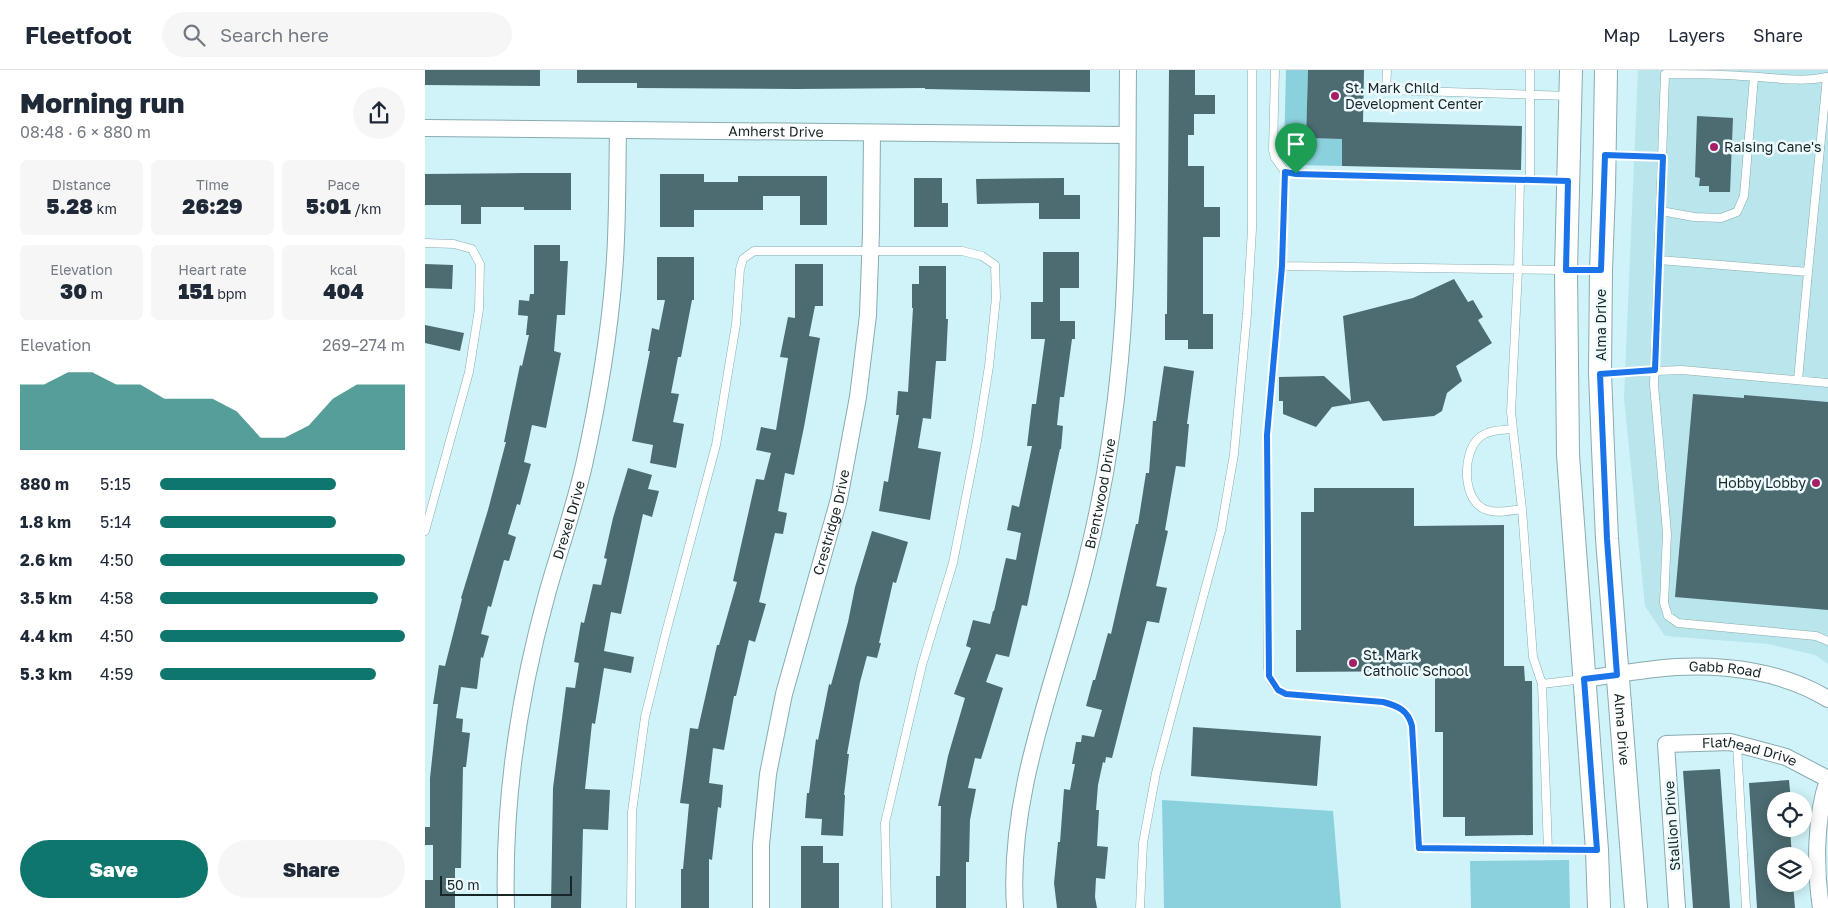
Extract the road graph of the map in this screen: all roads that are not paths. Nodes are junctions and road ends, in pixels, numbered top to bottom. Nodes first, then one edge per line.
1 (1128, 70) edge
2 (1252, 70) edge
3 (1275, 70) edge
4 (1387, 70) edge
5 (1530, 70) edge
6 (1571, 70) edge
7 (1606, 70) edge
8 (1742, 73) edge
9 (1827, 75) edge
10 (1754, 77) junction
11 (1530, 95) junction
12 (1570, 96) junction
13 (425, 128) edge
14 (618, 130) junction
15 (872, 133) junction
16 (1127, 135) junction
17 (1605, 155) junction
18 (1663, 157) junction
19 (1285, 172) junction
20 (1520, 180) junction
21 (1530, 180) junction
22 (1568, 181) junction
23 (1661, 211) junction
24 (425, 243) edge
25 (871, 250) junction
26 (1659, 260) junction
27 (1282, 266) junction
28 (1518, 270) junction
29 (1566, 270) junction
30 (1601, 270) junction
31 (1808, 272) junction
32 (1655, 370) junction
33 (1600, 374) junction
34 (1798, 380) junction
35 (1828, 383) edge
36 (1513, 428) junction
37 (1522, 509) junction
38 (425, 531) edge
39 (1828, 640) edge
40 (1617, 675) junction
41 (1584, 679) junction
42 (1543, 684) junction
43 (1828, 699) edge
44 (1666, 744) joint
45 (1737, 744) junction
46 (1828, 779) edge
47 (1548, 850) junction
48 (1597, 850) junction
49 (506, 908) edge
50 (631, 908) edge
51 (761, 908) edge
52 (887, 908) edge
53 (1015, 908) edge
54 (1140, 908) edge
55 (1599, 908) edge
56 (1636, 908) edge
57 (1677, 908) edge
58 (1746, 908) edge
59 (1821, 908) edge

1 - 16 street, Brentwood Drive
2 - 54 lane
3 - 19 lane
4 - 11 lane
5 - 11 lane
6 - 12 main road
7 - 17 main road, Alma Drive
8 - 10 lane
8 - 18 lane
9 - 10 lane
9 - 31 lane
10 - 23 lane
11 - 12 lane
11 - 21 lane
12 - 22 main road
13 - 14 street, Amherst Drive
14 - 15 street, Amherst Drive
14 - 49 street, Drexel Drive
15 - 16 street, Amherst Drive
15 - 25 street, Crestridge Drive
16 - 53 street, Brentwood Drive
17 - 18 lane
17 - 30 main road, Alma Drive
18 - 23 lane
19 - 20 lane
19 - 27 lane
20 - 21 lane
20 - 28 lane
21 - 22 lane
22 - 29 main road
23 - 26 lane
24 - 38 lane
25 - 50 lane
25 - 51 street, Crestridge Drive
25 - 52 lane
26 - 31 lane
26 - 32 lane
27 - 28 lane
27 - 47 lane
28 - 29 lane
28 - 36 lane
29 - 30 main road
29 - 41 main road
30 - 33 main road, Alma Drive
31 - 34 lane
32 - 33 lane
32 - 34 lane
32 - 39 lane
33 - 40 main road, Alma Drive
34 - 35 lane
36 - 37 lane
36 - 37 lane
37 - 42 lane
40 - 41 street, Gabb Road
40 - 43 street, Gabb Road
40 - 56 main road, Alma Drive
41 - 42 lane
41 - 48 main road
42 - 47 lane
44 - 45 street, Flathead Drive
44 - 57 street, Stallion Drive
45 - 46 street, Flathead Drive
45 - 58 lane
46 - 59 street
47 - 48 lane
48 - 55 main road

